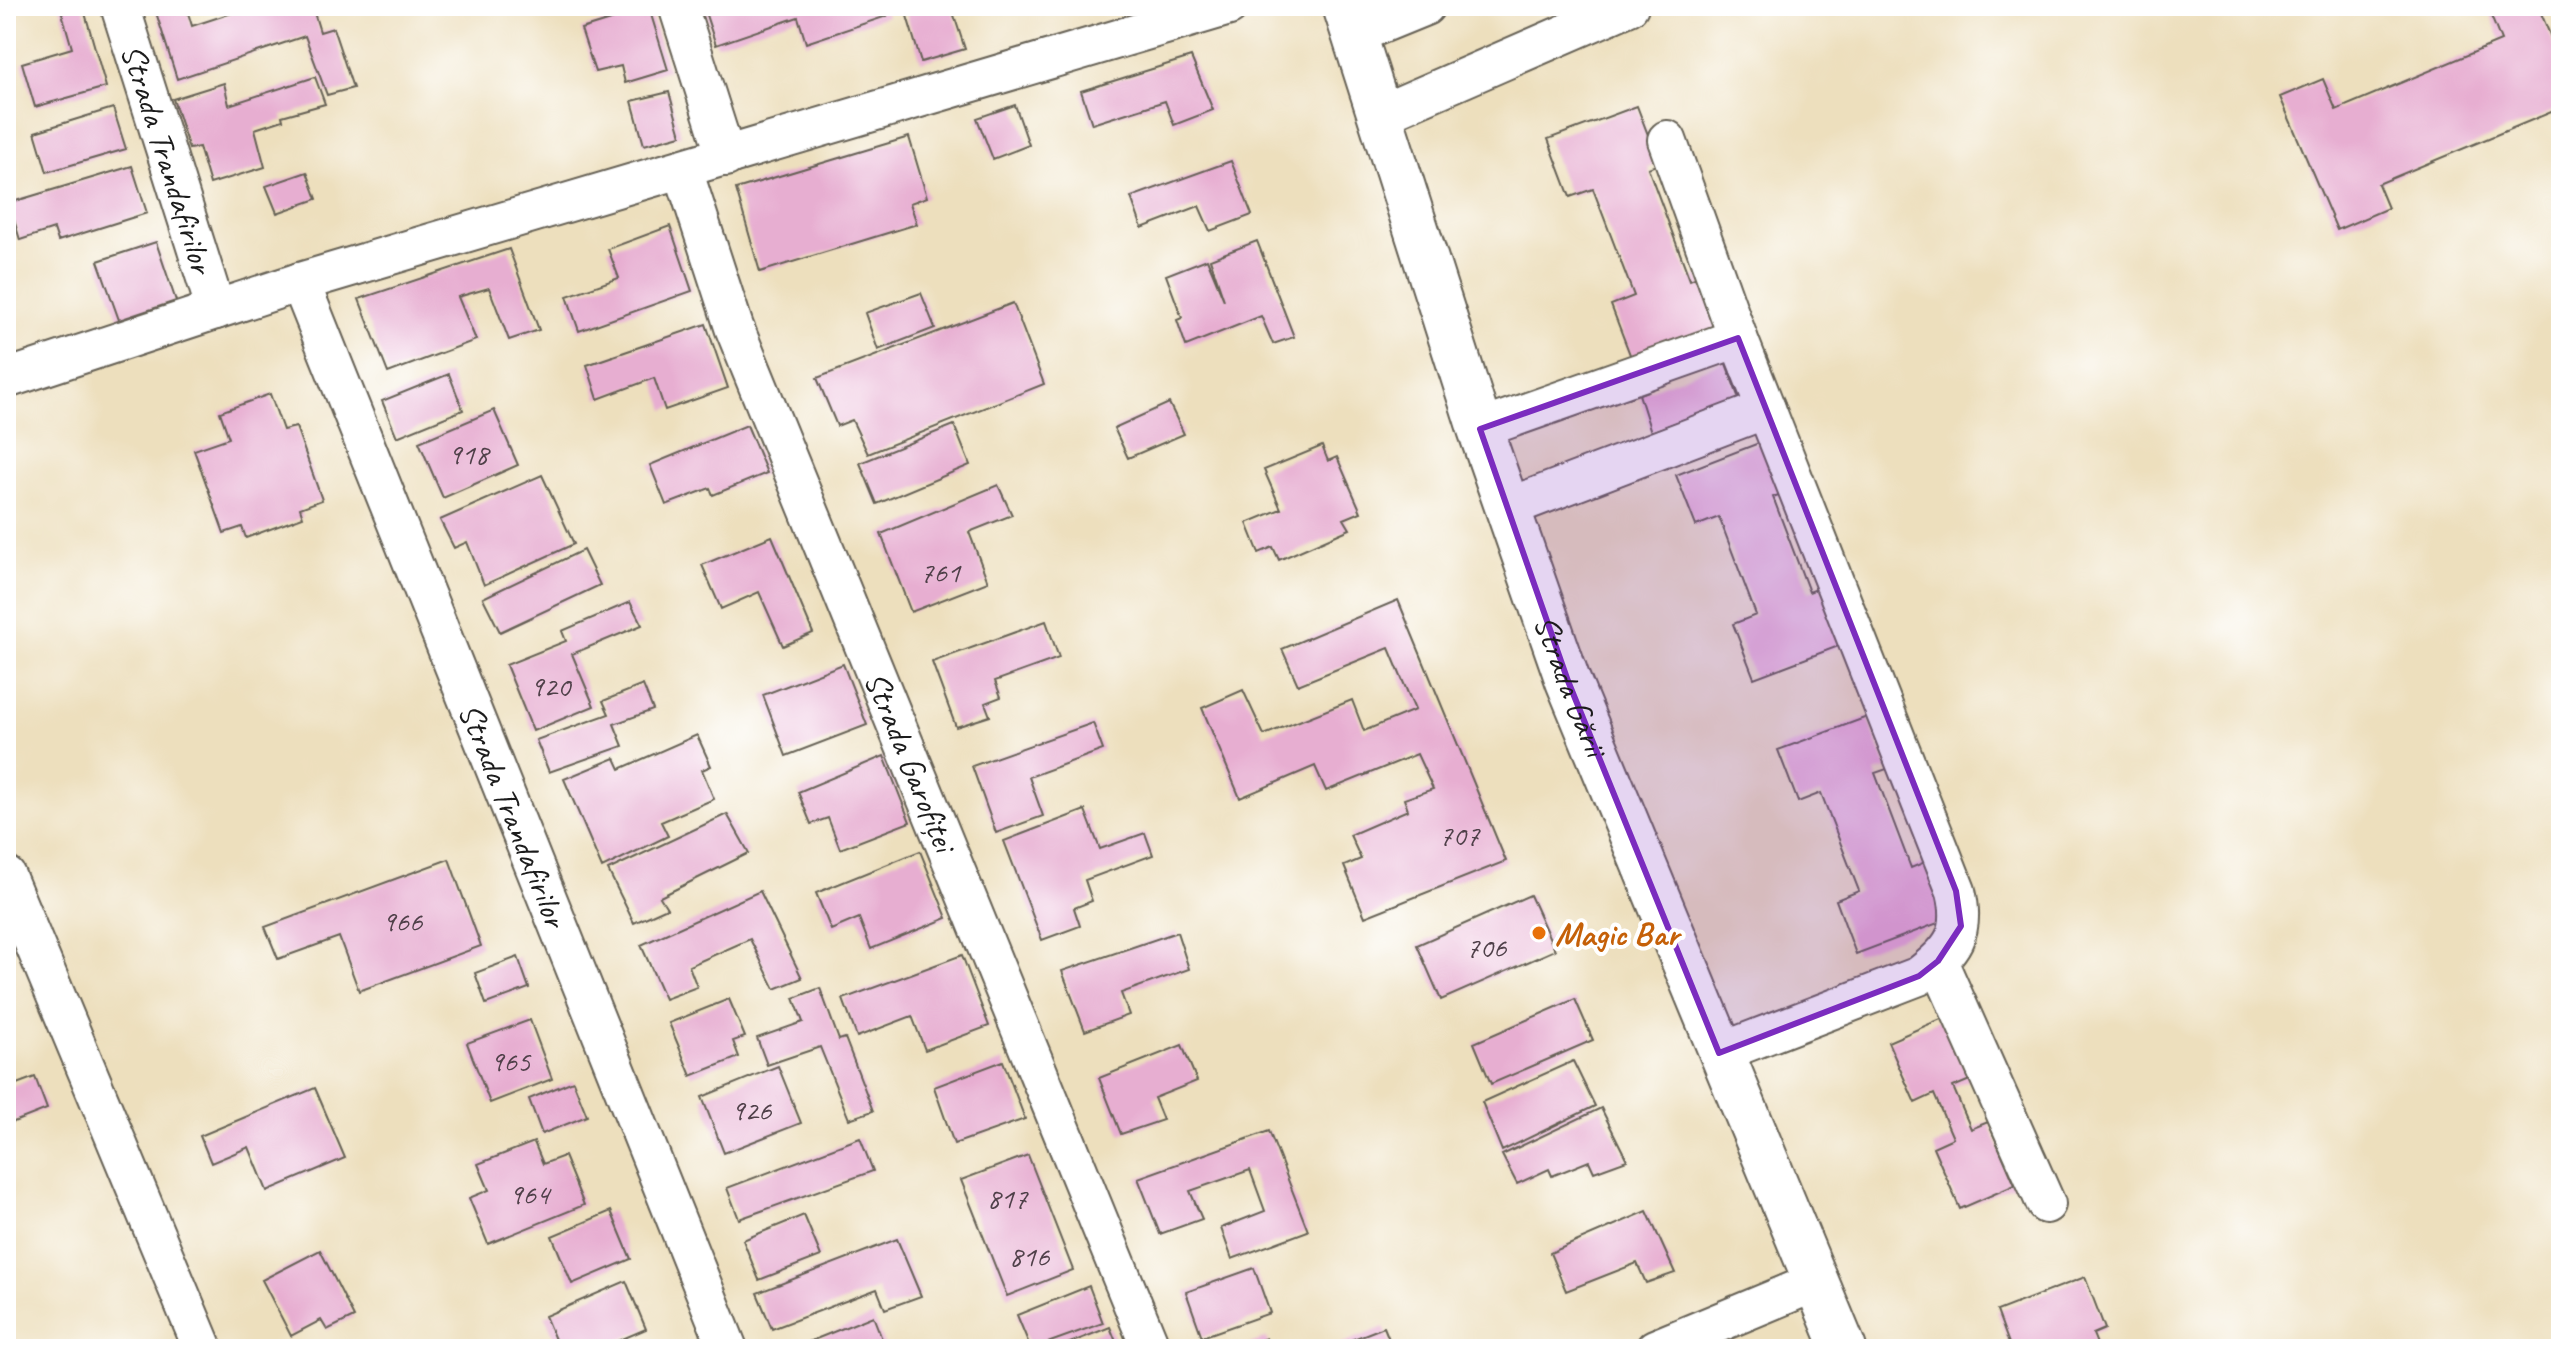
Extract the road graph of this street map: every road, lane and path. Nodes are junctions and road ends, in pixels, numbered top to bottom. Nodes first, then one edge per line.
1 (120, 6) edge
2 (678, 6) edge
3 (1229, 6) edge
4 (1425, 6) edge
5 (1629, 6) edge
6 (1350, 20) edge
7 (1381, 114) junction
8 (1667, 140) dead end
9 (726, 157) junction
10 (683, 170) junction
11 (300, 282) junction
12 (216, 310) junction
13 (1738, 338) junction
14 (6, 379) edge
15 (1766, 409) junction
16 (1480, 429) junction
17 (1507, 508) junction
18 (6, 876) edge
19 (1938, 961) junction
20 (1719, 1053) junction
21 (2046, 1204) dead end
22 (1816, 1282) junction
23 (203, 1349) edge
24 (728, 1349) edge
25 (1151, 1349) edge
26 (1655, 1349) edge
27 (1844, 1349) edge

1 - 12 street, Strada Trandafirilor
2 - 9 street
3 - 9 street
4 - 6 street
5 - 7 street
6 - 7 main road, Strada Gării
7 - 16 main road, Strada Gării
8 - 13 street
9 - 10 street
10 - 11 street
10 - 25 street, Strada Garofiței
11 - 12 street
11 - 24 street, Strada Trandafirilor
12 - 14 street
13 - 15 street
13 - 16 street
15 - 17 street
15 - 19 street
16 - 17 main road, Strada Gării
17 - 20 main road, Strada Gării
18 - 23 street
19 - 20 street
19 - 21 street
20 - 22 main road, Strada Gării
22 - 26 street
22 - 27 main road, Strada Gării

